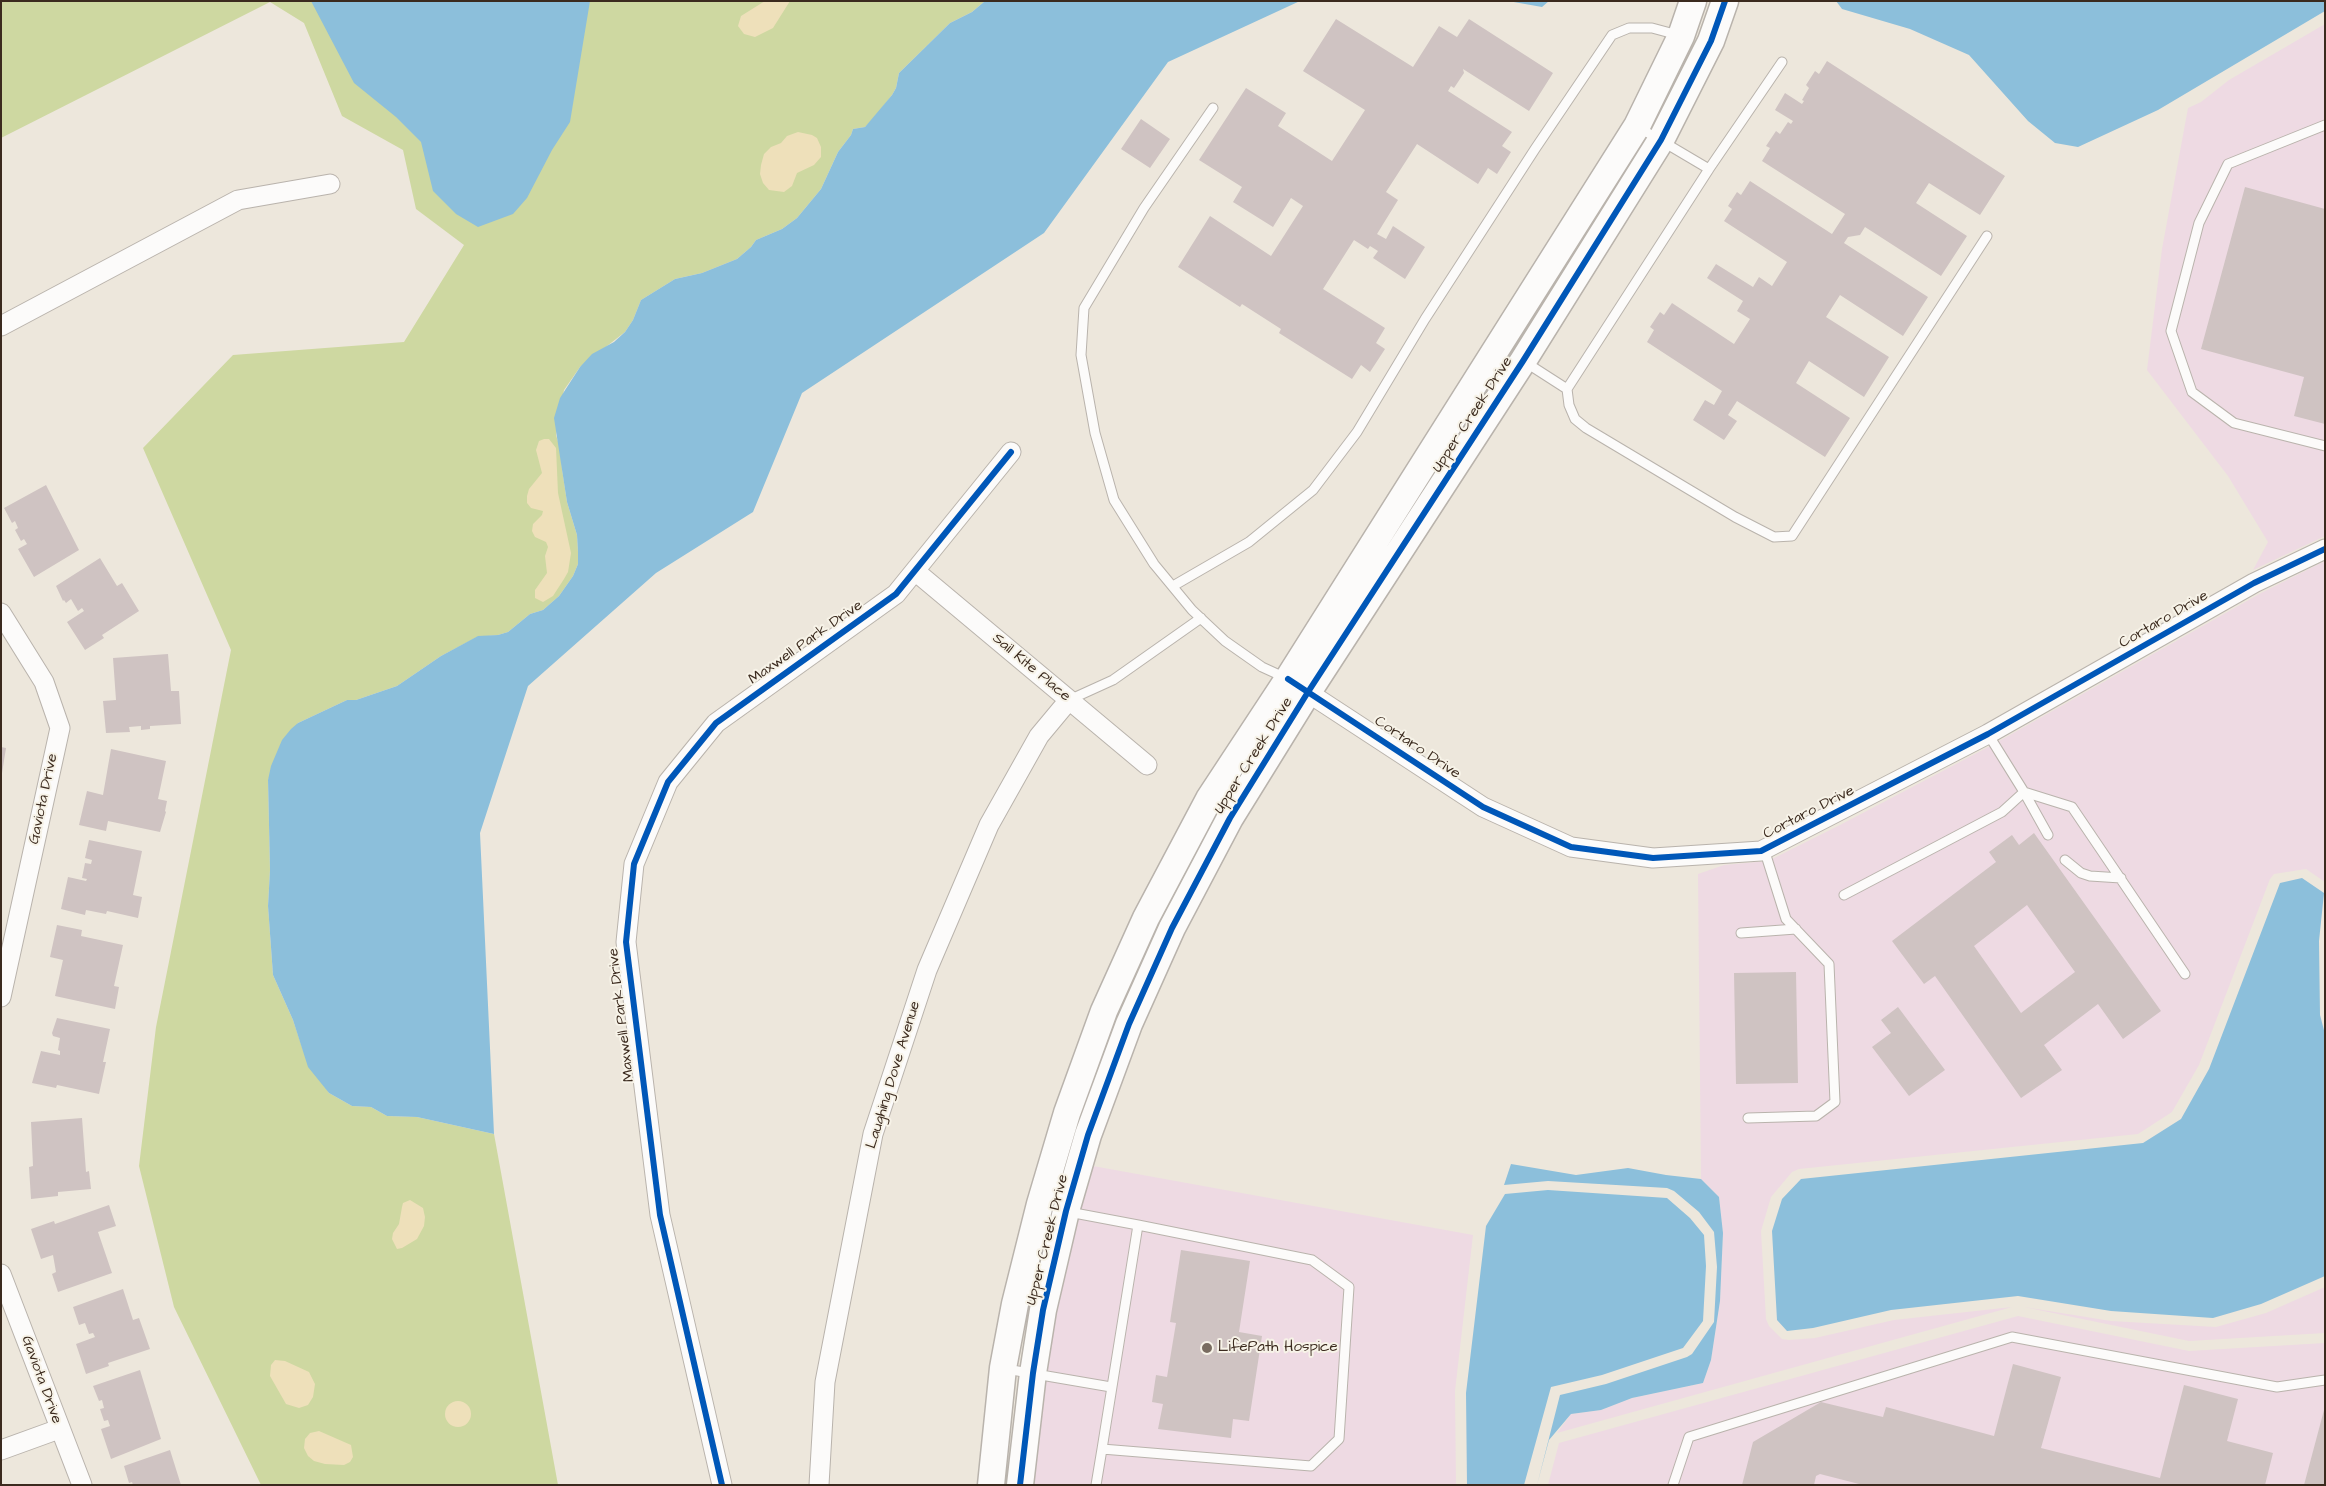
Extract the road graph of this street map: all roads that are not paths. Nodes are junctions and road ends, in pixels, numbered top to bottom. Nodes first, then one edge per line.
1 (1693, 1) edge
2 (1725, 1) edge
3 (1681, 36) junction
4 (1782, 62) dead end
5 (1213, 108) dead end
6 (2325, 125) edge
7 (1637, 126) junction
8 (1661, 140) junction
9 (1709, 169) junction
10 (330, 184) dead end
11 (1987, 236) dead end
12 (1, 326) edge
13 (1523, 361) junction
14 (1567, 389) junction
15 (2325, 446) edge
16 (1011, 452) dead end
17 (2325, 549) edge
18 (916, 571) junction
19 (1173, 586) junction
20 (1, 613) edge
21 (1201, 618) junction
22 (1298, 686) junction
23 (1069, 700) junction
24 (1988, 734) junction
25 (1147, 765) dead end
26 (2024, 792) junction
27 (2048, 834) dead end
28 (1764, 849) junction
29 (2065, 860) dead end
30 (2121, 878) junction
31 (1844, 895) dead end
32 (1796, 929) junction
33 (1741, 933) dead end
34 (2185, 974) dead end
35 (1, 997) edge
36 (1748, 1118) dead end
37 (1066, 1211) junction
38 (1138, 1225) junction
39 (1, 1274) edge
40 (1004, 1368) junction
41 (1033, 1373) junction
42 (2325, 1380) edge
43 (1111, 1387) junction
44 (59, 1429) junction
45 (1102, 1449) junction
46 (1, 1450) edge
47 (82, 1485) edge
48 (722, 1485) edge
49 (819, 1485) edge
50 (991, 1485) edge
51 (1020, 1485) edge
52 (1096, 1485) edge
53 (1673, 1485) edge

1 - 3 street, Upper Creek Drive
2 - 8 street, Upper Creek Drive
3 - 7 street, Upper Creek Drive
3 - 19 lane
4 - 9 lane
5 - 19 lane
6 - 15 lane
7 - 8 lane
7 - 22 street, Upper Creek Drive
8 - 9 lane
8 - 13 street, Upper Creek Drive
9 - 14 lane
10 - 12 street
11 - 14 lane
13 - 14 lane
13 - 22 street, Upper Creek Drive
16 - 18 street, Maxwell Park Drive
17 - 24 street, Cortaro Drive
18 - 23 street, Sail Kite Place
18 - 48 street, Maxwell Park Drive
19 - 21 lane
20 - 35 street, Gaviota Drive
21 - 22 lane
21 - 23 lane
22 - 28 street, Cortaro Drive
22 - 37 street, Upper Creek Drive
22 - 40 street, Upper Creek Drive
23 - 25 street, Sail Kite Place
23 - 49 street, Laughing Dove Avenue
24 - 26 lane
24 - 28 street, Cortaro Drive
26 - 27 lane
26 - 30 lane
26 - 31 lane
28 - 32 lane
29 - 30 lane
30 - 34 lane
32 - 33 lane
32 - 36 lane
37 - 38 lane
37 - 41 street, Upper Creek Drive
38 - 43 lane
38 - 45 lane
39 - 44 street, Gaviota Drive
40 - 41 lane
40 - 50 street, Upper Creek Drive
41 - 43 lane
41 - 51 street, Upper Creek Drive
42 - 53 lane
43 - 45 lane
44 - 46 street
44 - 47 street, Gaviota Drive
45 - 52 lane

